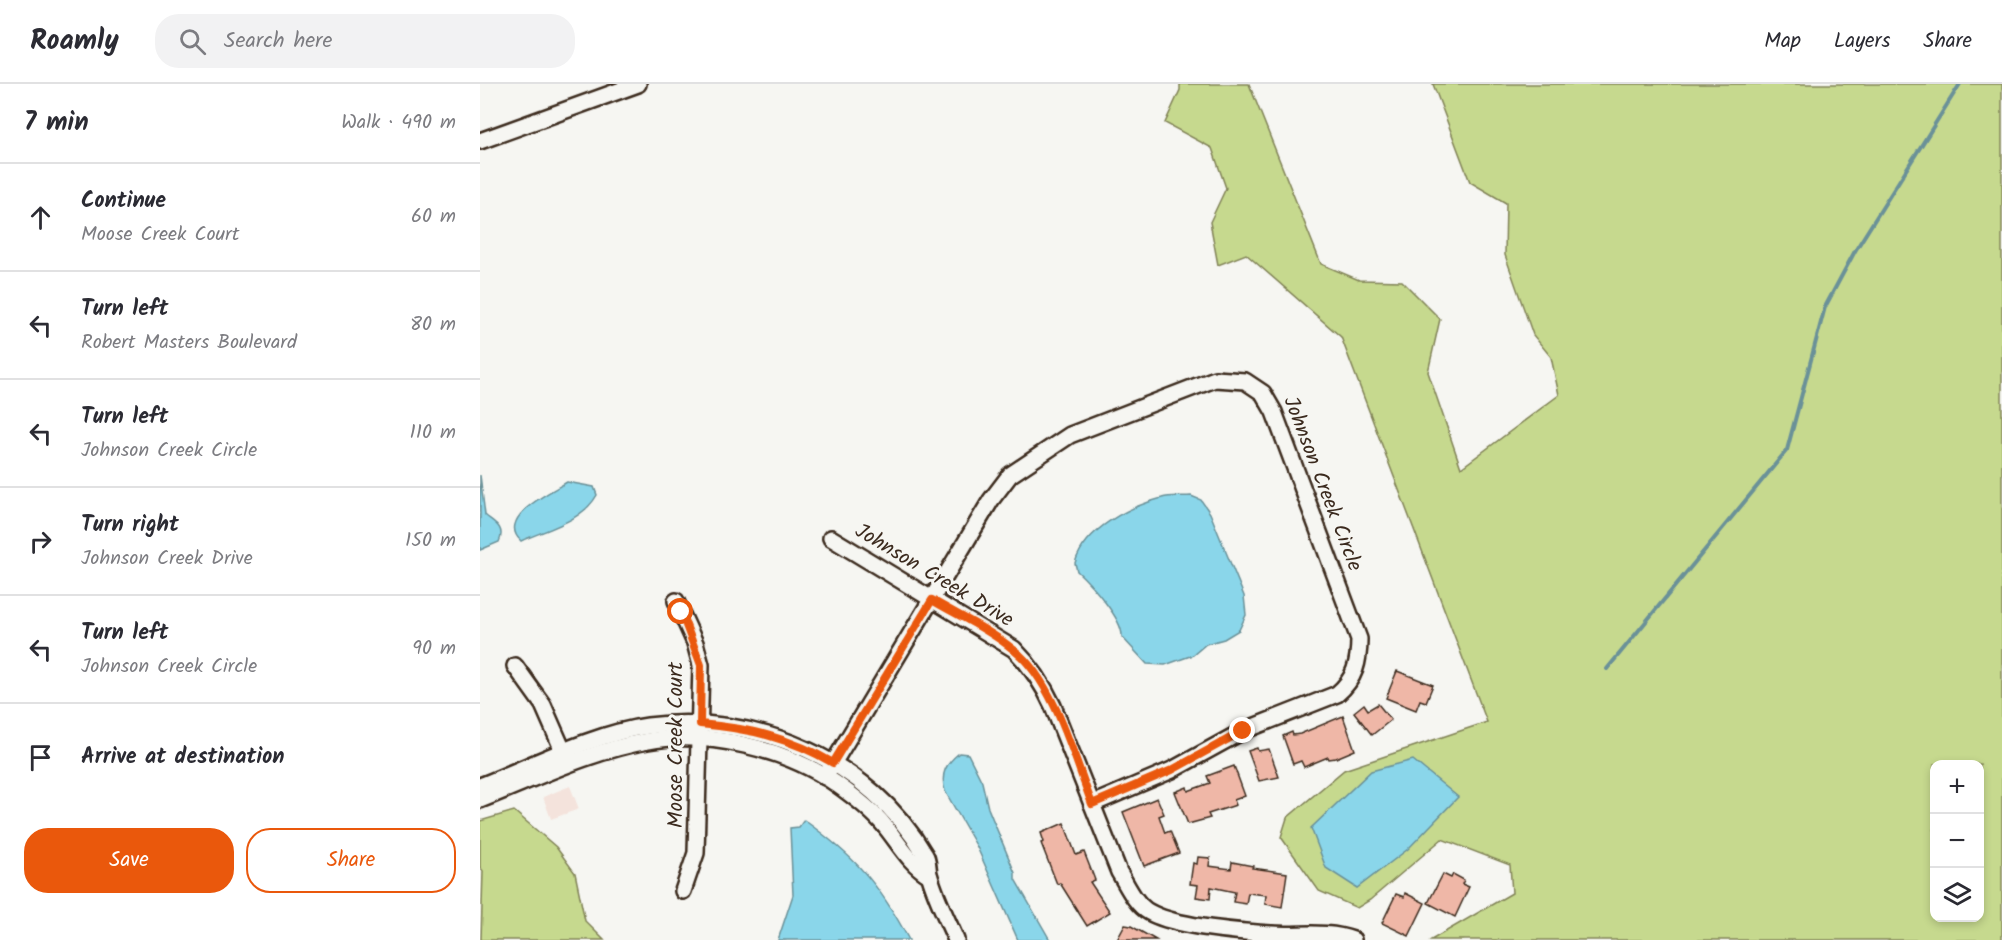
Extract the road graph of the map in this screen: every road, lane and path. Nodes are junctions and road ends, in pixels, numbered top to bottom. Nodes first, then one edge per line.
1 (638, 84) edge
2 (480, 141) edge
3 (831, 538) dead end
4 (932, 600) junction
5 (676, 601) dead end
6 (515, 666) dead end
7 (699, 732) junction
8 (567, 759) junction
9 (833, 763) junction
10 (825, 777) junction
11 (480, 786) edge
12 (480, 800) edge
13 (1092, 804) junction
14 (929, 875) junction
15 (683, 891) dead end
16 (956, 940) edge
17 (1353, 940) edge

1 - 2 street
3 - 4 street, Johnson Creek Drive
4 - 9 street, Johnson Creek Circle
4 - 13 street, Johnson Creek Drive
4 - 13 street, Johnson Creek Circle
5 - 7 street, Moose Creek Court
6 - 8 street
7 - 8 street
7 - 9 street
7 - 10 street
7 - 15 street, Moose Creek Court
8 - 11 street
8 - 12 street
9 - 10 street, Johnson Creek Circle
9 - 14 street
10 - 14 street
13 - 17 street, Johnson Creek Drive
14 - 16 street

